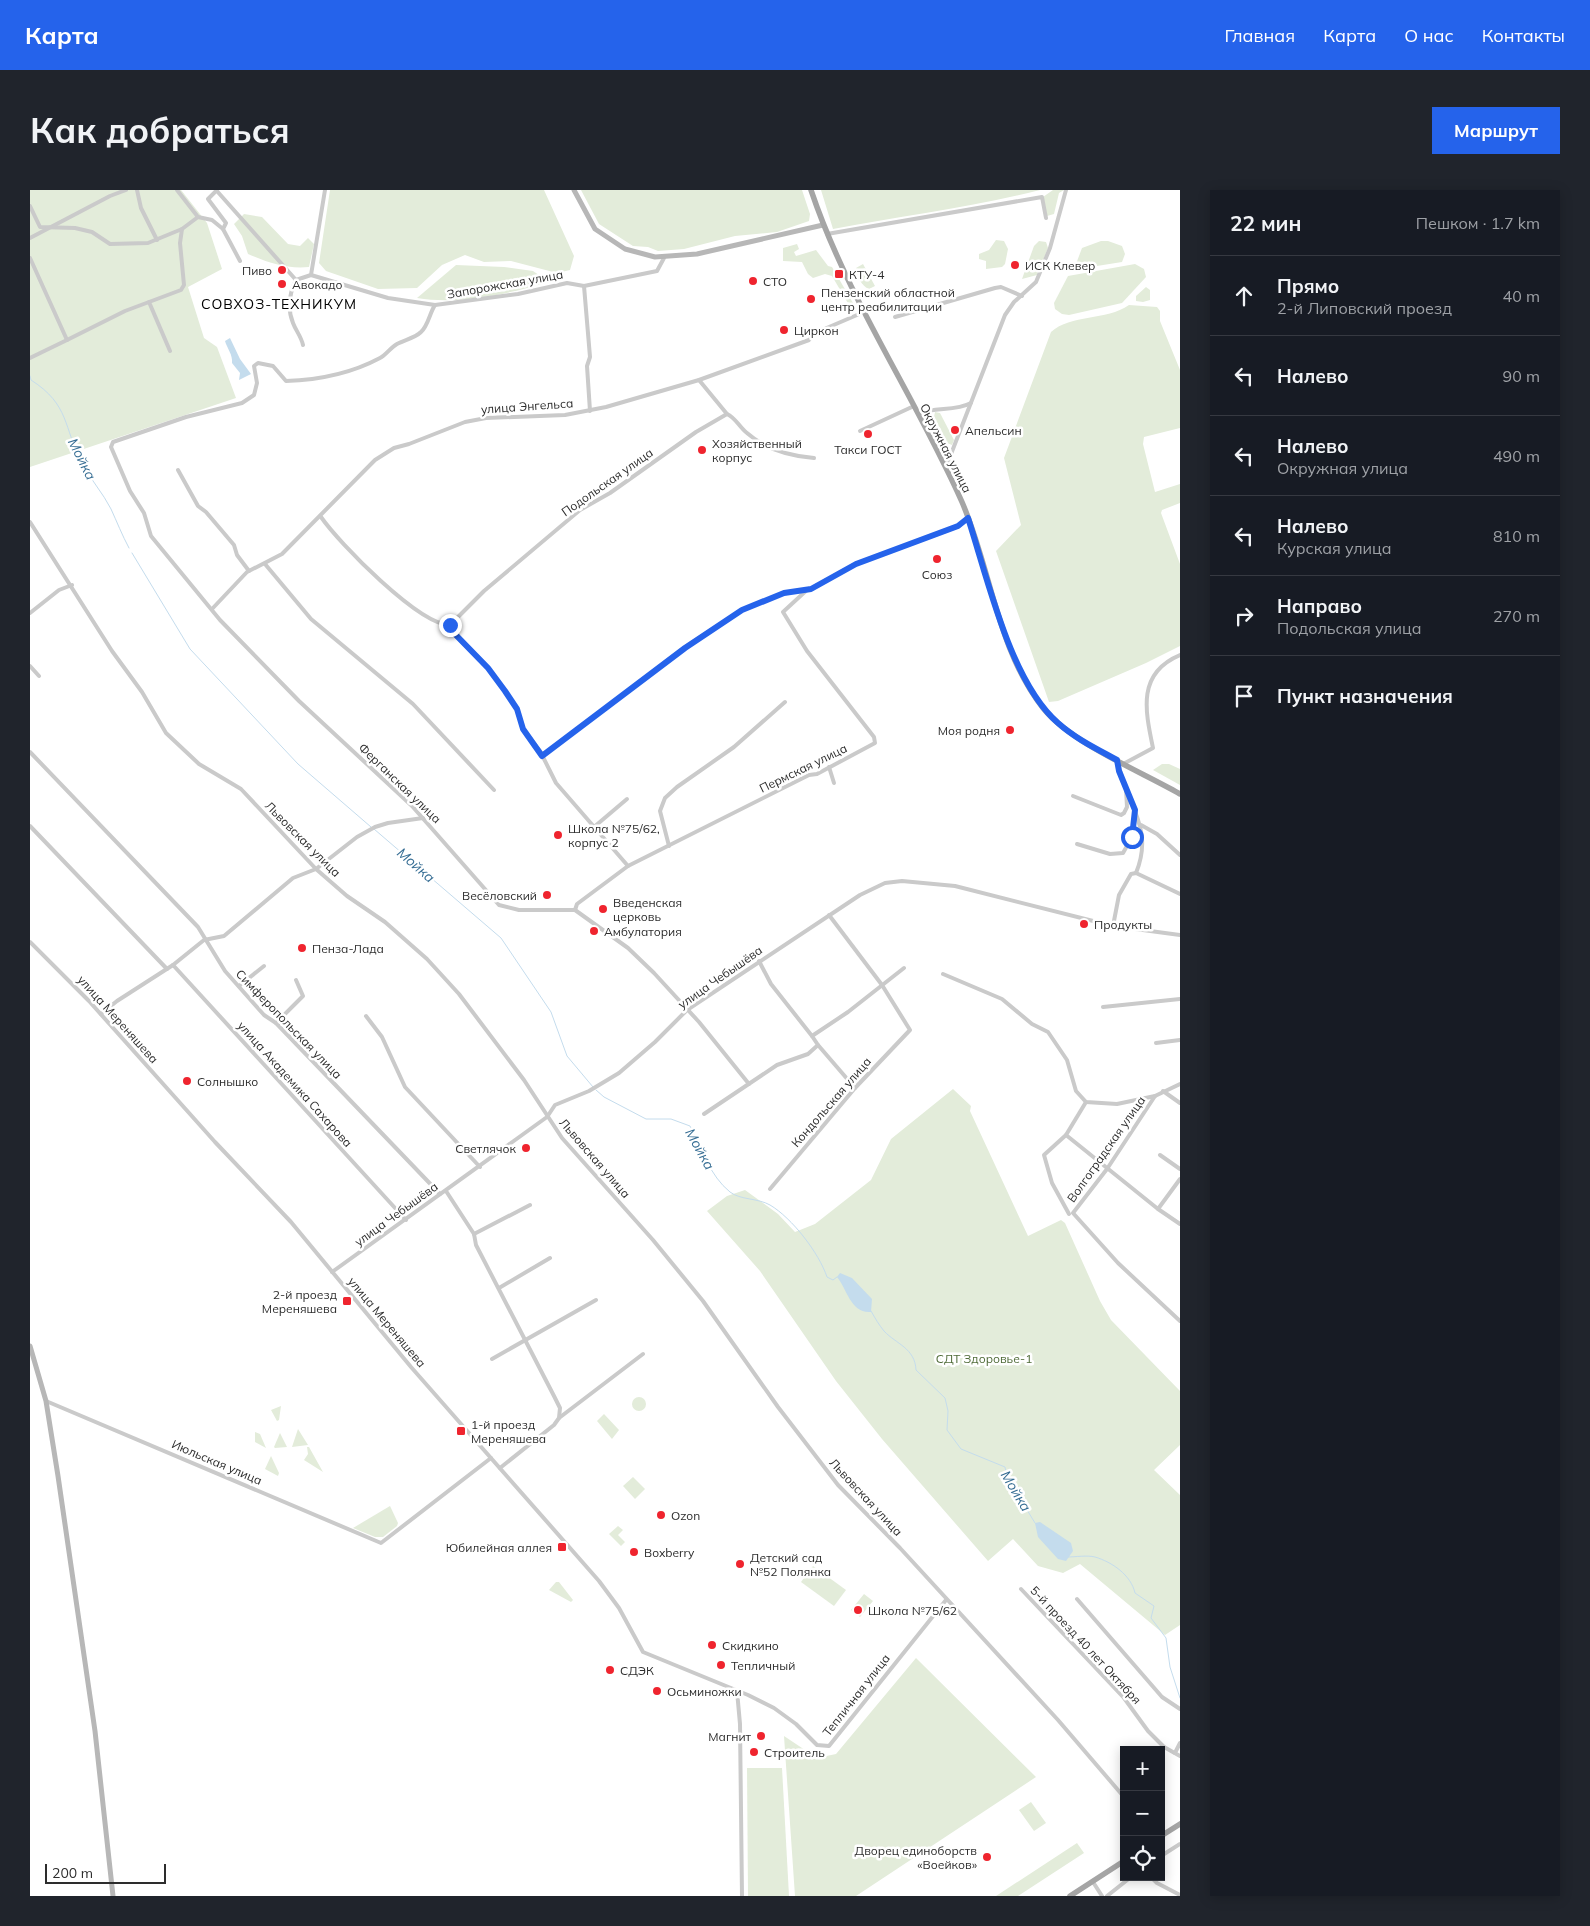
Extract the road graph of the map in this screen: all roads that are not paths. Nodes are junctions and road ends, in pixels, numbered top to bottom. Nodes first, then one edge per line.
1 (108, 190) edge
2 (126, 190) edge
3 (137, 190) edge
4 (176, 190) edge
5 (216, 190) edge
6 (325, 190) edge
7 (574, 190) edge
8 (812, 190) edge
9 (1066, 190) edge
10 (110, 196) junction
11 (30, 206) edge
12 (198, 216) junction
13 (1046, 218) dead end
14 (823, 225) junction
15 (49, 228) junction
16 (182, 229) junction
17 (223, 229) junction
18 (827, 234) junction
19 (30, 238) edge
20 (157, 240) junction
21 (30, 258) edge
22 (664, 258) junction
23 (240, 261) dead end
24 (311, 275) junction
25 (296, 280) junction
26 (584, 286) junction
27 (1022, 296) junction
28 (149, 302) junction
29 (435, 305) junction
30 (864, 312) junction
31 (896, 317) dead end
32 (67, 340) junction
33 (303, 345) dead end
34 (170, 351) dead end
35 (30, 358) edge
36 (698, 380) junction
37 (972, 403) junction
38 (914, 406) junction
39 (955, 409) junction
40 (590, 411) junction
41 (727, 414) junction
42 (918, 414) junction
43 (965, 421) junction
44 (860, 431) dead end
45 (111, 444) joint
46 (814, 458) dead end
47 (946, 466) junction
48 (178, 470) dead end
49 (321, 517) junction
50 (968, 518) junction
51 (30, 522) edge
52 (265, 564) junction
53 (249, 571) junction
54 (72, 586) junction
55 (808, 589) junction
56 (212, 609) junction
57 (30, 613) edge
58 (450, 625) junction
59 (1180, 656) edge
60 (30, 666) edge
61 (38, 676) dead end
62 (785, 702) dead end
63 (30, 752) edge
64 (542, 756) junction
65 (1117, 760) junction
66 (1124, 763) junction
67 (829, 767) junction
68 (834, 783) dead end
69 (1126, 787) junction
70 (494, 790) dead end
71 (1180, 794) edge
72 (1073, 796) dead end
73 (627, 798) dead end
74 (1135, 810) junction
75 (424, 818) junction
76 (1141, 825) junction
77 (30, 826) edge
78 (594, 827) junction
79 (1077, 844) dead end
80 (669, 846) junction
81 (1180, 855) edge
82 (628, 866) junction
83 (316, 869) junction
84 (1136, 874) junction
85 (1180, 894) edge
86 (575, 910) junction
87 (830, 915) junction
88 (1113, 926) junction
89 (1180, 935) edge
90 (204, 940) junction
91 (30, 942) edge
92 (759, 961) junction
93 (173, 965) junction
94 (264, 966) dead end
95 (904, 968) dead end
96 (167, 969) junction
97 (943, 974) dead end
98 (296, 980) dead end
99 (882, 985) junction
100 (239, 986) junction
101 (1180, 999) edge
102 (1103, 1007) dead end
103 (687, 1010) junction
104 (101, 1014) junction
105 (366, 1016) dead end
106 (276, 1023) junction
107 (812, 1036) junction
108 (1180, 1040) edge
109 (1156, 1043) dead end
110 (818, 1045) junction
111 (749, 1084) junction
112 (1180, 1084) edge
113 (855, 1088) junction
114 (1163, 1091) junction
115 (1155, 1096) junction
116 (1086, 1102) junction
117 (1180, 1104) edge
118 (704, 1114) dead end
119 (547, 1117) junction
120 (1066, 1134) junction
121 (1160, 1155) dead end
122 (480, 1167) junction
123 (1107, 1168) junction
124 (1180, 1169) edge
125 (1180, 1179) edge
126 (770, 1189) dead end
127 (446, 1191) junction
128 (440, 1194) junction
129 (530, 1204) dead end
130 (1158, 1209) junction
131 (1071, 1213) junction
132 (406, 1220) junction
133 (1180, 1224) edge
134 (474, 1234) junction
135 (550, 1258) dead end
136 (332, 1272) junction
137 (499, 1288) junction
138 (596, 1300) dead end
139 (1180, 1321) edge
140 (526, 1340) junction
141 (30, 1346) edge
142 (643, 1354) dead end
143 (492, 1359) dead end
144 (46, 1401) junction
145 (559, 1418) junction
146 (491, 1458) junction
147 (500, 1468) junction
148 (1021, 1589) dead end
149 (1077, 1599) dead end
150 (946, 1600) junction
151 (737, 1691) junction
152 (1180, 1708) edge
153 (1180, 1743) edge
154 (1175, 1753) junction
155 (1180, 1756) edge
156 (1120, 1792) edge
157 (1180, 1824) edge
158 (1165, 1833) edge
159 (1180, 1844) edge
160 (1165, 1853) edge
161 (1120, 1864) edge
162 (1126, 1881) edge
163 (1155, 1881) edge
164 (1094, 1882) junction
165 (1084, 1888) junction
166 (1180, 1895) edge
167 (113, 1896) edge
168 (742, 1896) edge
169 (1070, 1896) edge
170 (1075, 1896) edge
171 (1102, 1896) edge
172 (1107, 1896) edge

1 - 10 street
2 - 10 street
3 - 20 street
4 - 12 street
5 - 17 street
5 - 25 street
6 - 24 street
7 - 22 street
8 - 14 main road, Окружная улица
9 - 27 street
10 - 15 street
11 - 15 street
12 - 16 street
12 - 17 street
13 - 18 street
14 - 18 main road, Окружная улица
14 - 22 street
15 - 19 street
15 - 20 street
16 - 20 street
16 - 28 street
17 - 23 street
18 - 30 main road, Окружная улица
21 - 32 street
22 - 26 street, Запорожская улица
24 - 25 street
24 - 29 street
25 - 33 street
26 - 29 street, Запорожская улица
26 - 40 street
27 - 31 street
27 - 37 street
28 - 32 street
28 - 34 street
29 - 45 street, Запорожская улица
30 - 36 street, улица Энгельса
30 - 38 main road, Окружная улица
32 - 35 street
36 - 40 street, улица Энгельса
36 - 41 street
37 - 39 street
37 - 43 street
38 - 42 main road, Окружная улица
38 - 44 street
39 - 42 street
39 - 43 street
40 - 49 street, улица Энгельса
41 - 46 street
41 - 58 street, Подольская улица
42 - 47 main road, Окружная улица
43 - 47 street
45 - 56 street, Ферганская улица
47 - 50 main road, Окружная улица
48 - 53 street
49 - 52 street, улица Энгельса
49 - 58 street
50 - 55 street
50 - 65 main road, Окружная улица
51 - 54 street, Львовская улица
52 - 53 street, улица Энгельса
52 - 70 street
53 - 56 street, улица Энгельса
54 - 57 street
54 - 83 street, Львовская улица
55 - 64 street
55 - 67 street, Пермская улица
56 - 75 street, Ферганская улица
58 - 64 street
59 - 66 street
60 - 61 street
62 - 80 street
63 - 90 street, Симферопольская улица
64 - 78 street
65 - 66 main road, Окружная улица
65 - 69 street
66 - 71 main road, Окружная улица
67 - 68 street
67 - 80 street, Пермская улица
69 - 72 street
69 - 74 street
73 - 78 street
74 - 76 street
74 - 79 street
75 - 83 street
75 - 86 street, Ферганская улица
76 - 81 street
76 - 84 street
77 - 96 street
78 - 82 street
80 - 82 street, Пермская улица
82 - 86 street, Пермская улица
83 - 90 street
83 - 119 street, Львовская улица
84 - 85 street
84 - 88 street
86 - 103 street
87 - 88 street, улица Чебышёва
87 - 92 street, улица Чебышёва
87 - 99 street
88 - 89 street, улица Чебышёва
90 - 93 street
90 - 100 street, Симферопольская улица
91 - 104 street, улица Мереняшева
92 - 103 street, улица Чебышёва
92 - 107 street
93 - 96 street
93 - 132 street, улица Академика Сахарова
94 - 100 street
95 - 99 street
96 - 104 street
97 - 116 street
98 - 106 street
99 - 107 street
99 - 113 street, Кондольская улица
100 - 106 street, Симферопольская улица
101 - 102 street
103 - 111 street
103 - 119 street, улица Чебышёва
104 - 136 street, улица Мереняшева
105 - 122 street
106 - 128 street, Симферопольская улица
107 - 110 street
108 - 109 street
110 - 111 street
110 - 113 street
111 - 118 street
112 - 114 street, Волгоградская улица
113 - 126 street, Кондольская улица
114 - 115 street, Волгоградская улица
114 - 117 street
115 - 116 street
115 - 123 street, Волгоградская улица
116 - 120 street
119 - 122 street, улица Чебышёва
119 - 150 street, Львовская улица
120 - 123 street
120 - 131 street
121 - 124 street
122 - 127 street, улица Чебышёва
123 - 130 street
123 - 131 street, Волгоградская улица
125 - 130 street
127 - 128 street, улица Чебышёва
127 - 134 street
128 - 132 street, улица Чебышёва
129 - 134 street
130 - 133 street
131 - 139 street
132 - 136 street, улица Чебышёва
134 - 137 street
135 - 137 street
136 - 146 street, улица Мереняшева
137 - 140 street
138 - 140 street
140 - 143 street
140 - 145 street
141 - 144 street
142 - 145 street
144 - 146 street, Июльская улица
144 - 167 street
145 - 147 street
146 - 147 street, улица Мереняшева
147 - 151 street, улица Мереняшева
148 - 154 street, 5-й проезд 40 лет Октября
149 - 152 street
150 - 151 street, Тепличная улица
150 - 156 street, Львовская улица
151 - 168 street
153 - 154 street
154 - 155 street, 5-й проезд 40 лет Октября
157 - 158 main road
159 - 160 street
161 - 164 main road
162 - 172 street
163 - 166 street
164 - 165 main road
164 - 171 street
165 - 169 main road
165 - 170 main road

